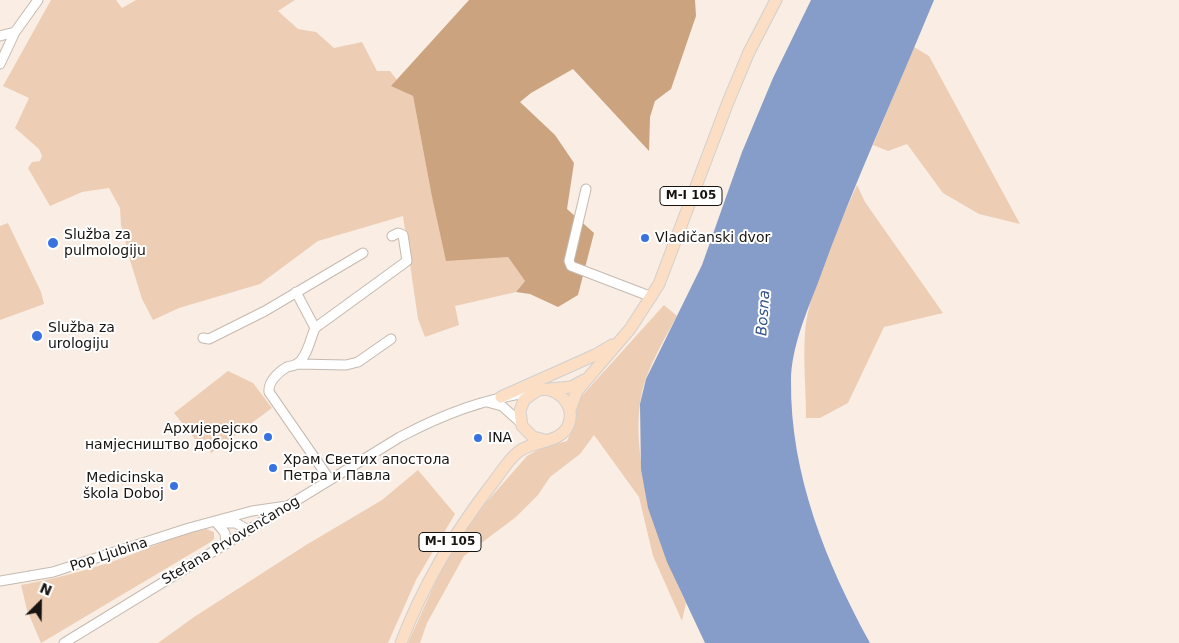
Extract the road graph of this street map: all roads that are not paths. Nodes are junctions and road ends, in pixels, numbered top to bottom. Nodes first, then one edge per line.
1 (38, 0) edge
2 (776, 0) edge
3 (16, 32) junction
4 (0, 36) edge
5 (0, 64) edge
6 (586, 189) dead end
7 (392, 236) dead end
8 (363, 253) dead end
9 (296, 292) junction
10 (652, 297) junction
11 (315, 328) junction
12 (203, 338) dead end
13 (391, 339) dead end
14 (620, 340) junction
15 (298, 364) junction
16 (586, 379) junction
17 (550, 390) junction
18 (532, 392) junction
19 (501, 397) junction
20 (480, 402) junction
21 (570, 410) junction
22 (521, 424) junction
23 (548, 440) junction
24 (518, 452) junction
25 (330, 480) junction
26 (289, 506) junction
27 (216, 522) junction
28 (248, 530) junction
29 (226, 544) junction
30 (0, 581) edge
31 (64, 643) edge
32 (401, 643) edge

1 - 3 street
2 - 10 main road, M-I 105
3 - 4 street
3 - 5 street
6 - 10 street
7 - 11 street
8 - 9 street
9 - 11 street
9 - 12 street
10 - 14 main road, M-I 105
11 - 15 street
13 - 15 street
14 - 16 main road, M-I 105
14 - 19 main road
15 - 25 street
16 - 17 main road, M-I 105
16 - 21 main road, M-I 105
17 - 18 main road, M-I 105
17 - 21 main road
18 - 19 street, Stefana Prvovenčanog
18 - 22 main road
19 - 20 street, Stefana Prvovenčanog
20 - 22 street
20 - 25 street, Stefana Prvovenčanog
21 - 23 main road, M-I 105
22 - 23 main road
22 - 24 main road
23 - 24 main road, M-I 105
24 - 32 main road, M-I 105
25 - 26 street, Stefana Prvovenčanog
26 - 27 street, Pop Ljubina
26 - 28 street, Stefana Prvovenčanog
27 - 28 street
27 - 29 street
27 - 30 street, Pop Ljubina
28 - 29 street, Stefana Prvovenčanog
29 - 31 street, Stefana Prvovenčanog

